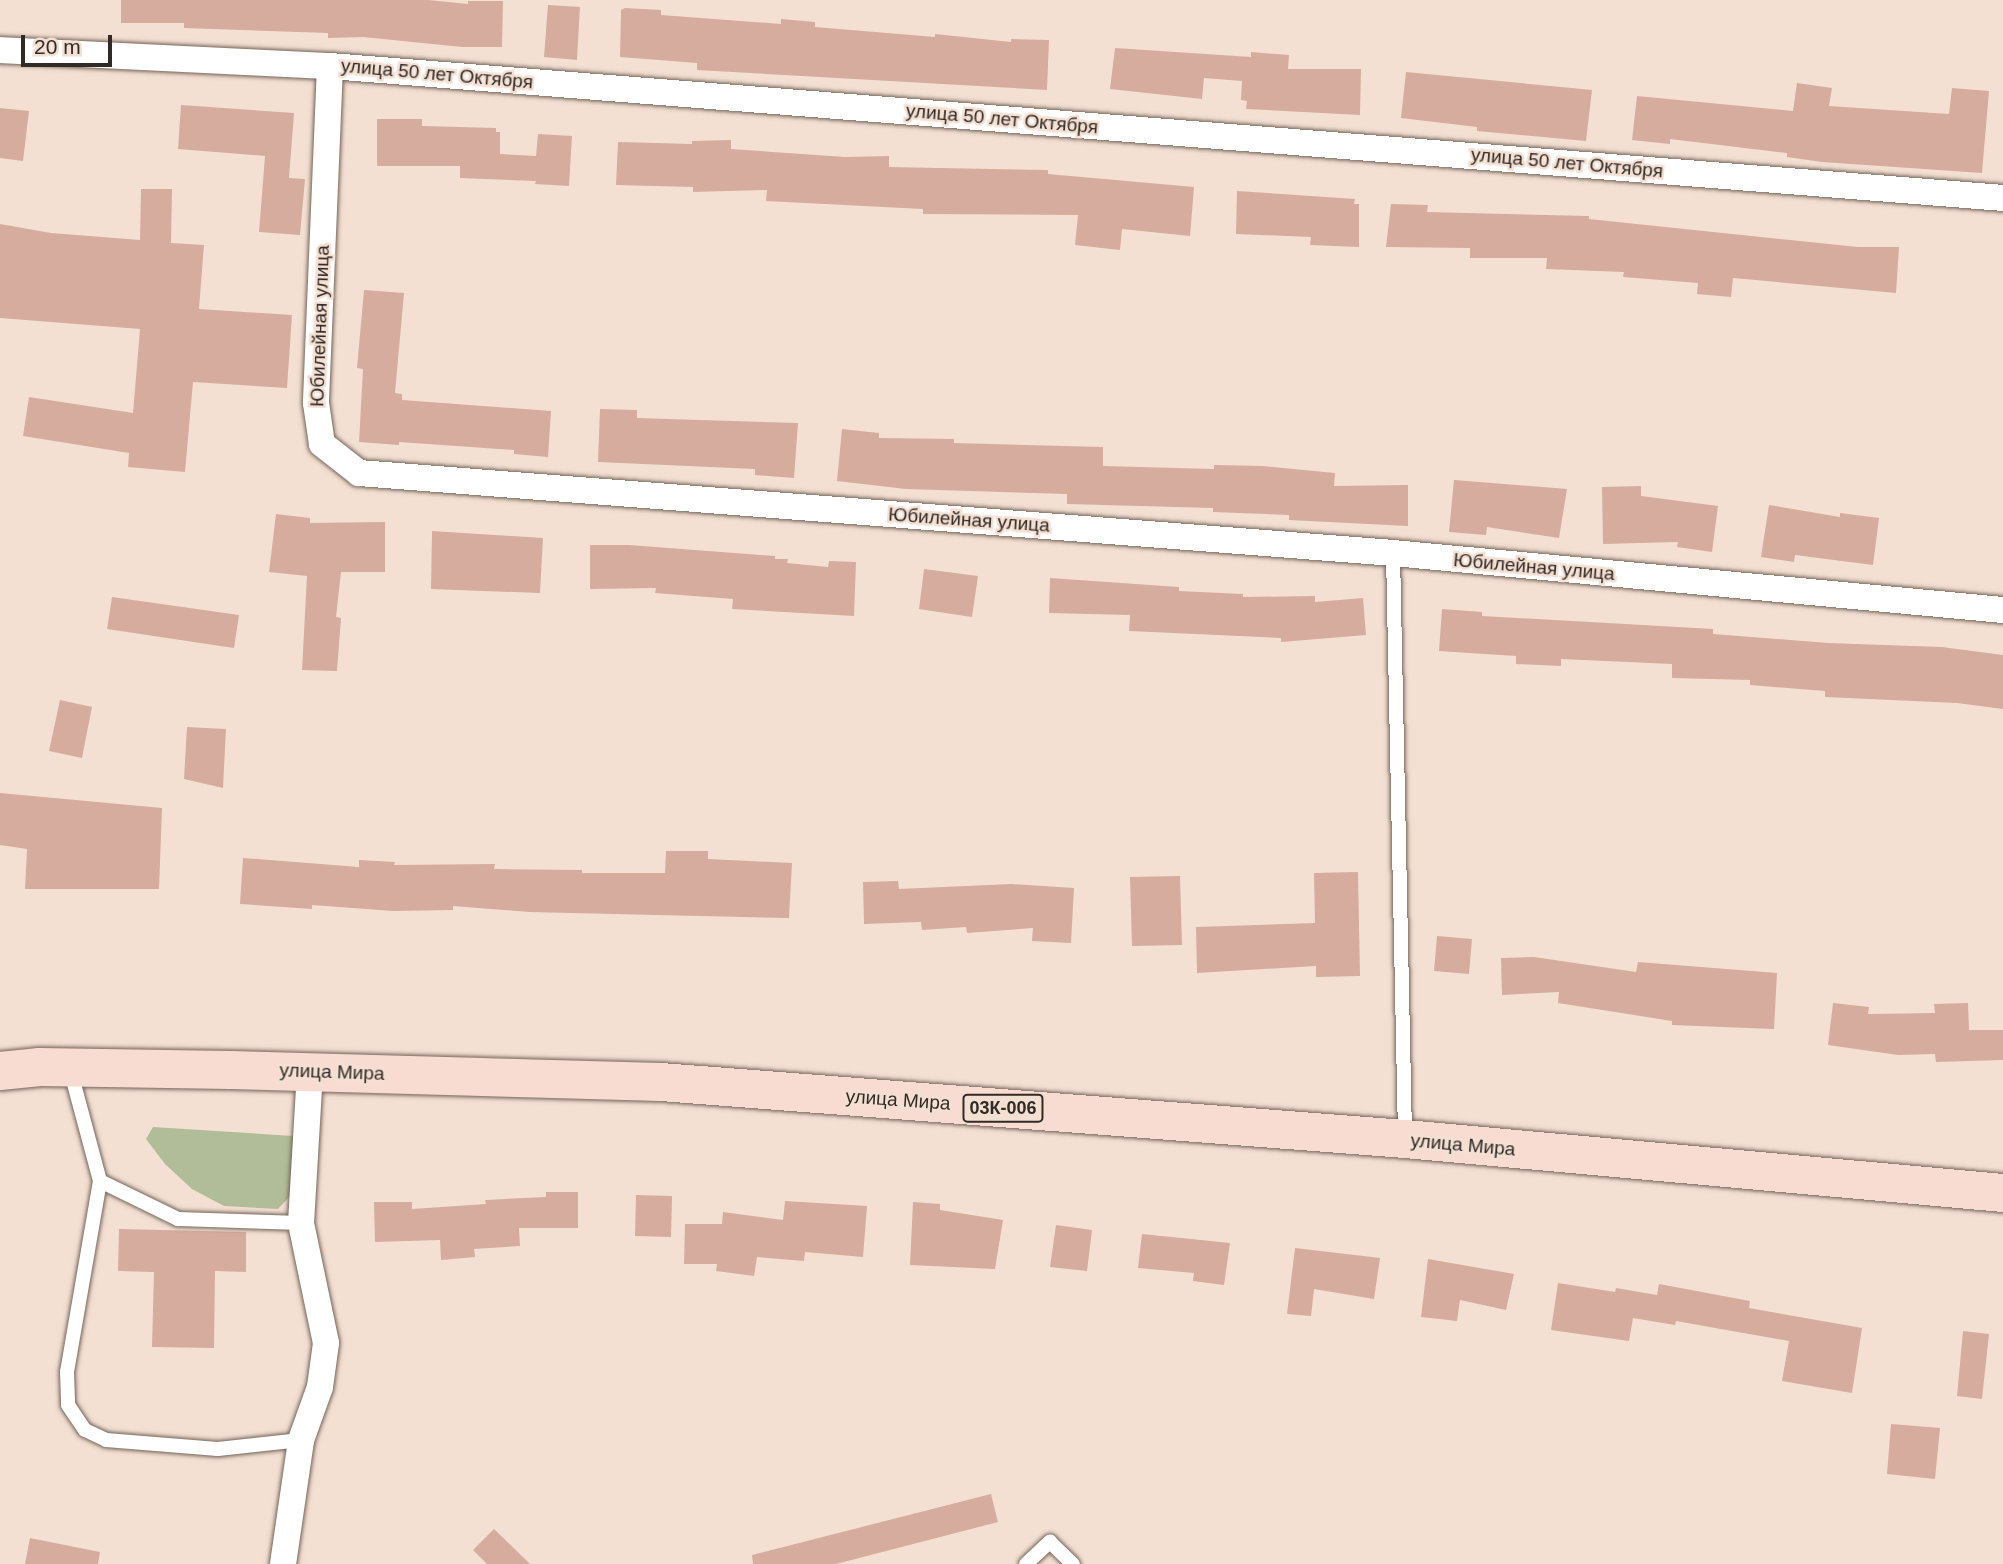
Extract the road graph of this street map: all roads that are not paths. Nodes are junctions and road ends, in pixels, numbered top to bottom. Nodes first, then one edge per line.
1 (0, 50) edge
2 (330, 66) junction
3 (2003, 198) edge
4 (1393, 553) junction
5 (2003, 610) edge
6 (70, 1068) junction
7 (0, 1071) edge
8 (310, 1072) junction
9 (1405, 1139) junction
10 (100, 1181) junction
11 (2003, 1193) edge
12 (301, 1223) junction
13 (301, 1440) junction
14 (283, 1564) edge
15 (1026, 1564) edge
16 (1073, 1564) edge

1 - 2 street, улица 50 лет Октября
2 - 3 street, улица 50 лет Октября
2 - 4 street, Юбилейная улица
4 - 5 street, Юбилейная улица
4 - 9 lane
6 - 7 main road, улица Мира / 03К-006
6 - 8 main road, улица Мира / 03К-006
6 - 10 lane
8 - 9 main road, улица Мира / 03К-006
8 - 12 street
9 - 11 main road, улица Мира / 03К-006
10 - 12 lane
10 - 13 lane
12 - 13 street
13 - 14 street
15 - 16 lane

